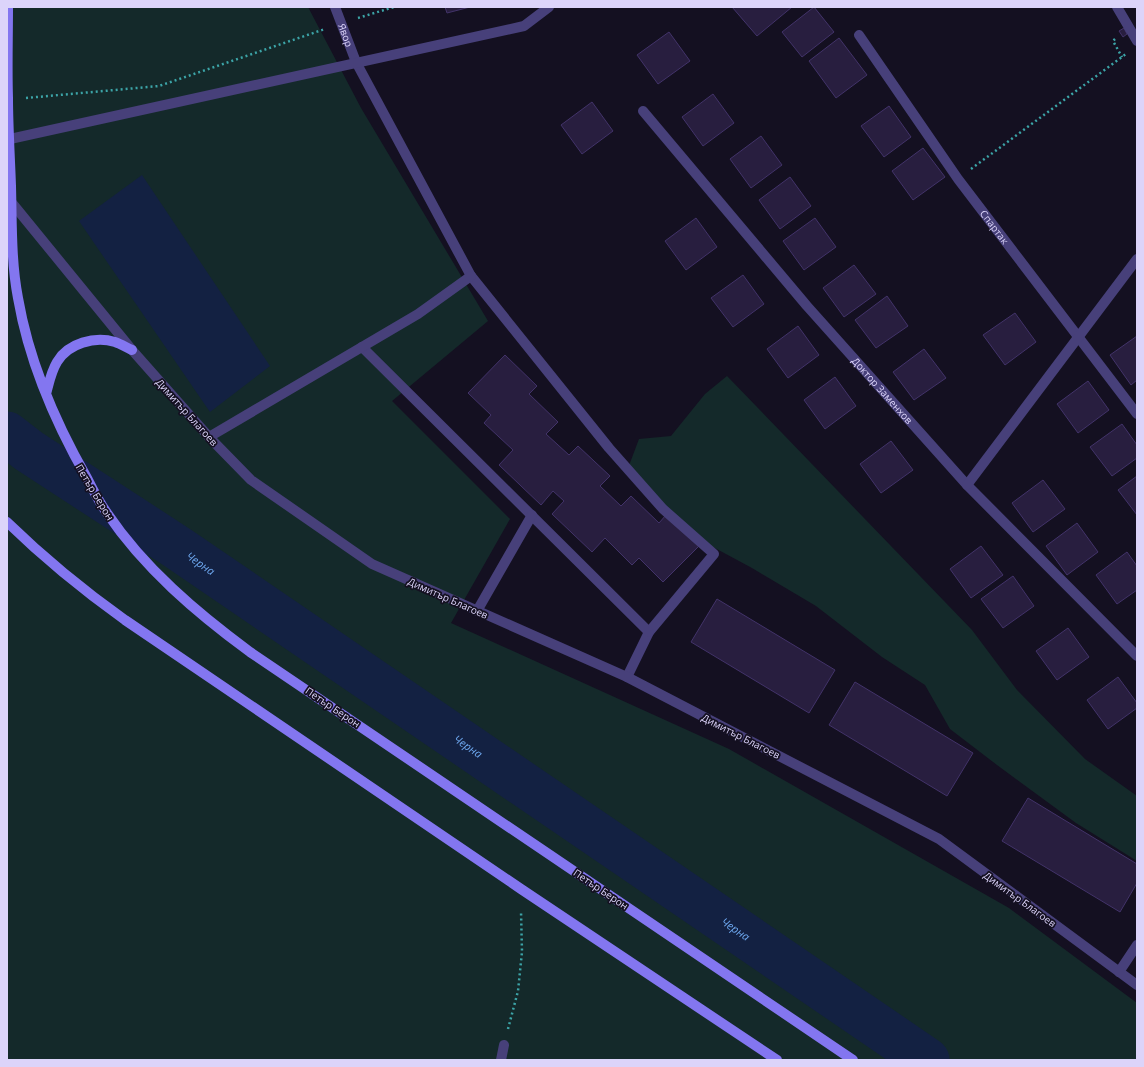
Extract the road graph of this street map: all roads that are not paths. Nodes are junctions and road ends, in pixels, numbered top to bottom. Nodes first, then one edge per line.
1 (8, 7) edge
2 (335, 7) edge
3 (549, 7) edge
4 (1117, 7) edge
5 (859, 35) dead end
6 (1137, 41) edge
7 (356, 62) junction
8 (8, 99) edge
9 (643, 111) dead end
10 (10, 139) junction
11 (12, 204) junction
12 (1137, 259) edge
13 (471, 276) junction
14 (1078, 338) junction
15 (362, 347) junction
16 (132, 350) junction
17 (46, 394) junction
18 (1137, 414) edge
19 (209, 437) junction
20 (968, 485) junction
21 (532, 515) junction
22 (7, 522) edge
23 (477, 611) junction
24 (649, 632) junction
25 (1137, 656) edge
26 (627, 676) junction
27 (1137, 945) edge
28 (1119, 972) junction
29 (1137, 985) edge
30 (504, 1045) road end
31 (500, 1060) edge
32 (777, 1060) edge
33 (853, 1060) edge

1 - 8 main road
2 - 7 street, Явор
3 - 7 street
4 - 6 street
5 - 14 street, Спартак
7 - 10 street
7 - 13 street, Явор
8 - 10 main road
9 - 20 street, Доктор Заменхов
10 - 11 main road
11 - 16 street, Димитър Благоев
11 - 17 main road, Петър Берон
12 - 14 street
13 - 15 street
13 - 24 street, Явор
14 - 18 street, Спартак
14 - 20 street
15 - 19 street
15 - 21 street
16 - 17 main road
16 - 19 street, Димитър Благоев
17 - 33 main road, Петър Берон
19 - 23 street, Димитър Благоев
20 - 25 street, Доктор Заменхов
21 - 23 street
21 - 24 street
22 - 32 main road
23 - 26 street, Димитър Благоев
24 - 26 street
26 - 28 street, Димитър Благоев
27 - 28 street
28 - 29 street, Димитър Благоев
30 - 31 street

